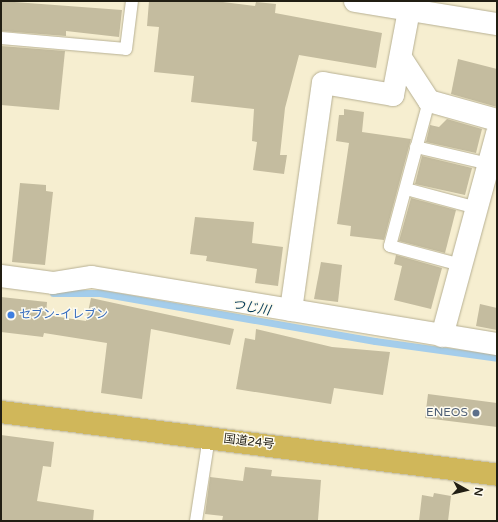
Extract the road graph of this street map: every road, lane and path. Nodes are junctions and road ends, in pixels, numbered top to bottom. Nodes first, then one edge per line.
1 (132, 1) edge
2 (355, 1) edge
3 (409, 10) junction
4 (497, 24) edge
5 (1, 38) edge
6 (401, 58) junction
7 (429, 102) junction
8 (497, 120) edge
9 (497, 133) edge
10 (416, 147) junction
11 (488, 164) junction
12 (406, 189) junction
13 (477, 208) junction
14 (461, 265) junction
15 (1, 276) edge
16 (291, 310) junction
17 (442, 336) junction
18 (497, 344) edge
19 (1, 412) edge
20 (209, 437) junction
21 (497, 475) edge
22 (196, 521) edge

1 - 5 lane
2 - 3 street
3 - 4 street
3 - 6 street
6 - 7 street
6 - 16 street
7 - 8 street
7 - 10 lane
9 - 11 street
10 - 11 lane
10 - 12 lane
11 - 13 street
12 - 13 lane
12 - 14 lane
13 - 14 street
14 - 17 street
15 - 16 street
16 - 17 street
17 - 18 street
19 - 20 highway, 国道24号
20 - 21 highway, 国道24号
20 - 22 lane

